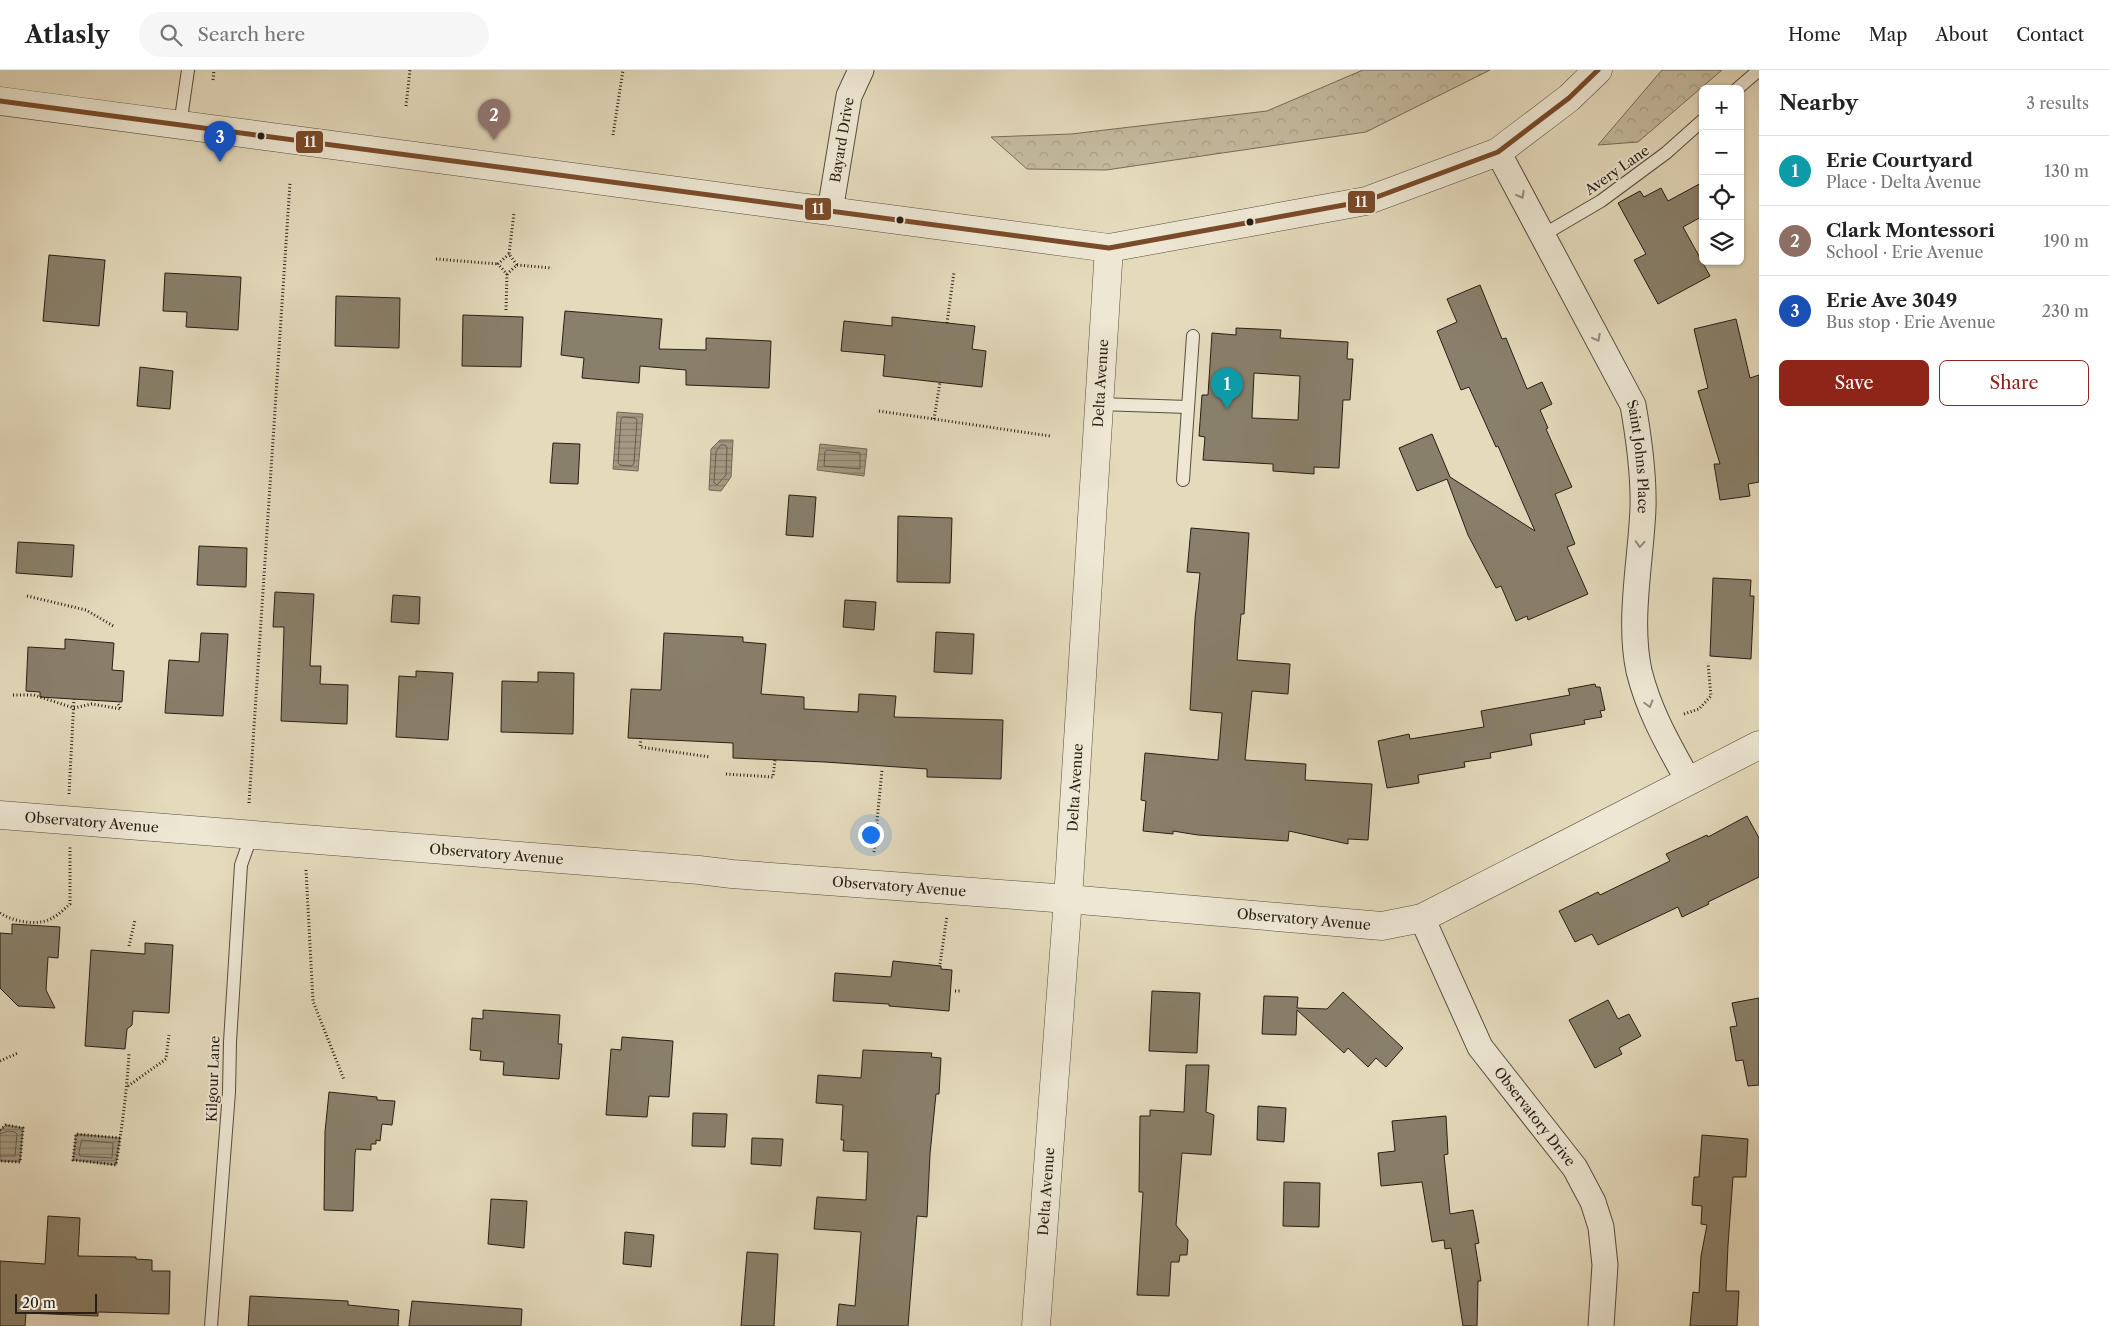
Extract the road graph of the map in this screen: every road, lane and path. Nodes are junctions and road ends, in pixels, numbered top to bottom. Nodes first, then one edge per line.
1 (188, 70) edge
2 (214, 70) edge
3 (410, 70) edge
4 (623, 70) edge
5 (861, 70) edge
6 (1598, 70) edge
7 (1759, 70) edge
8 (213, 80) dead end
9 (1742, 85) edge
10 (0, 101) edge
11 (406, 106) dead end
12 (1699, 124) edge
13 (180, 125) junction
14 (613, 135) dead end
15 (1498, 152) junction
16 (290, 183) dead end
17 (830, 211) junction
18 (514, 213) dead end
19 (1543, 236) junction
20 (1109, 248) junction
21 (510, 254) junction
22 (436, 259) dead end
23 (498, 264) junction
24 (517, 265) junction
25 (552, 268) dead end
26 (954, 272) dead end
27 (507, 274) junction
28 (506, 310) dead end
29 (947, 323) dead end
30 (1193, 336) dead end
31 (940, 382) dead end
32 (1099, 404) junction
33 (1188, 407) junction
34 (879, 411) dead end
35 (934, 419) junction
36 (1050, 436) dead end
37 (1183, 480) dead end
38 (27, 596) dead end
39 (115, 627) dead end
40 (1708, 663) dead end
41 (13, 695) dead end
42 (74, 699) dead end
43 (117, 702) dead end
44 (74, 708) junction
45 (1684, 714) dead end
46 (641, 738) dead end
47 (1759, 745) edge
48 (710, 757) dead end
49 (775, 760) dead end
50 (882, 770) dead end
51 (726, 774) dead end
52 (1689, 782) junction
53 (249, 803) dead end
54 (0, 815) edge
55 (70, 821) junction
56 (252, 834) junction
57 (874, 852) dead end
58 (306, 870) dead end
59 (1068, 898) junction
60 (0, 913) edge
61 (1422, 918) junction
62 (135, 920) dead end
63 (945, 936) dead end
64 (129, 946) dead end
65 (940, 964) dead end
66 (955, 991) dead end
67 (961, 991) dead end
68 (169, 1036) dead end
69 (18, 1053) dead end
70 (129, 1053) dead end
71 (0, 1061) edge
72 (344, 1080) dead end
73 (128, 1086) junction
74 (0, 1130) edge
75 (120, 1138) junction
76 (0, 1161) edge
77 (211, 1326) edge
78 (1036, 1326) edge
79 (1601, 1326) edge

1 - 13 lane
2 - 8 path
3 - 11 path
4 - 14 path
5 - 17 street, Bayard Drive
6 - 15 street
7 - 9 lane
10 - 13 street
12 - 19 lane, Avery Lane
13 - 17 street
15 -> 19 street, Saint Johns Place
15 - 20 street
16 - 53 path
17 - 20 street
18 - 21 path
19 -> 52 street, Saint Johns Place
20 - 32 street, Delta Avenue
21 - 23 path
21 - 24 path
22 - 23 path
23 - 27 path
24 - 25 path
24 - 27 path
26 - 29 path
27 - 28 path
30 - 33 lane
31 - 35 path
32 - 33 lane
32 - 59 street, Delta Avenue
33 - 37 lane
34 - 35 path
35 - 36 path
38 - 39 path
40 - 45 path
41 - 44 path
42 - 44 path
43 - 44 path
44 - 55 path
46 - 48 path
47 - 52 street, Observatory Avenue
49 - 51 path
50 - 57 path
52 - 61 street, Observatory Avenue
54 - 55 street, Observatory Avenue
55 - 56 street, Observatory Avenue
55 - 60 path
56 - 59 street, Observatory Avenue
56 - 77 lane, Kilgour Lane
58 - 72 path
59 - 61 street, Observatory Avenue
59 - 78 street, Delta Avenue
61 - 79 street, Observatory Drive
62 - 64 path
63 - 65 path
66 - 67 path
68 - 73 path
69 - 71 path
70 - 73 path
73 - 75 path
74 - 76 path
75 - 75 path

